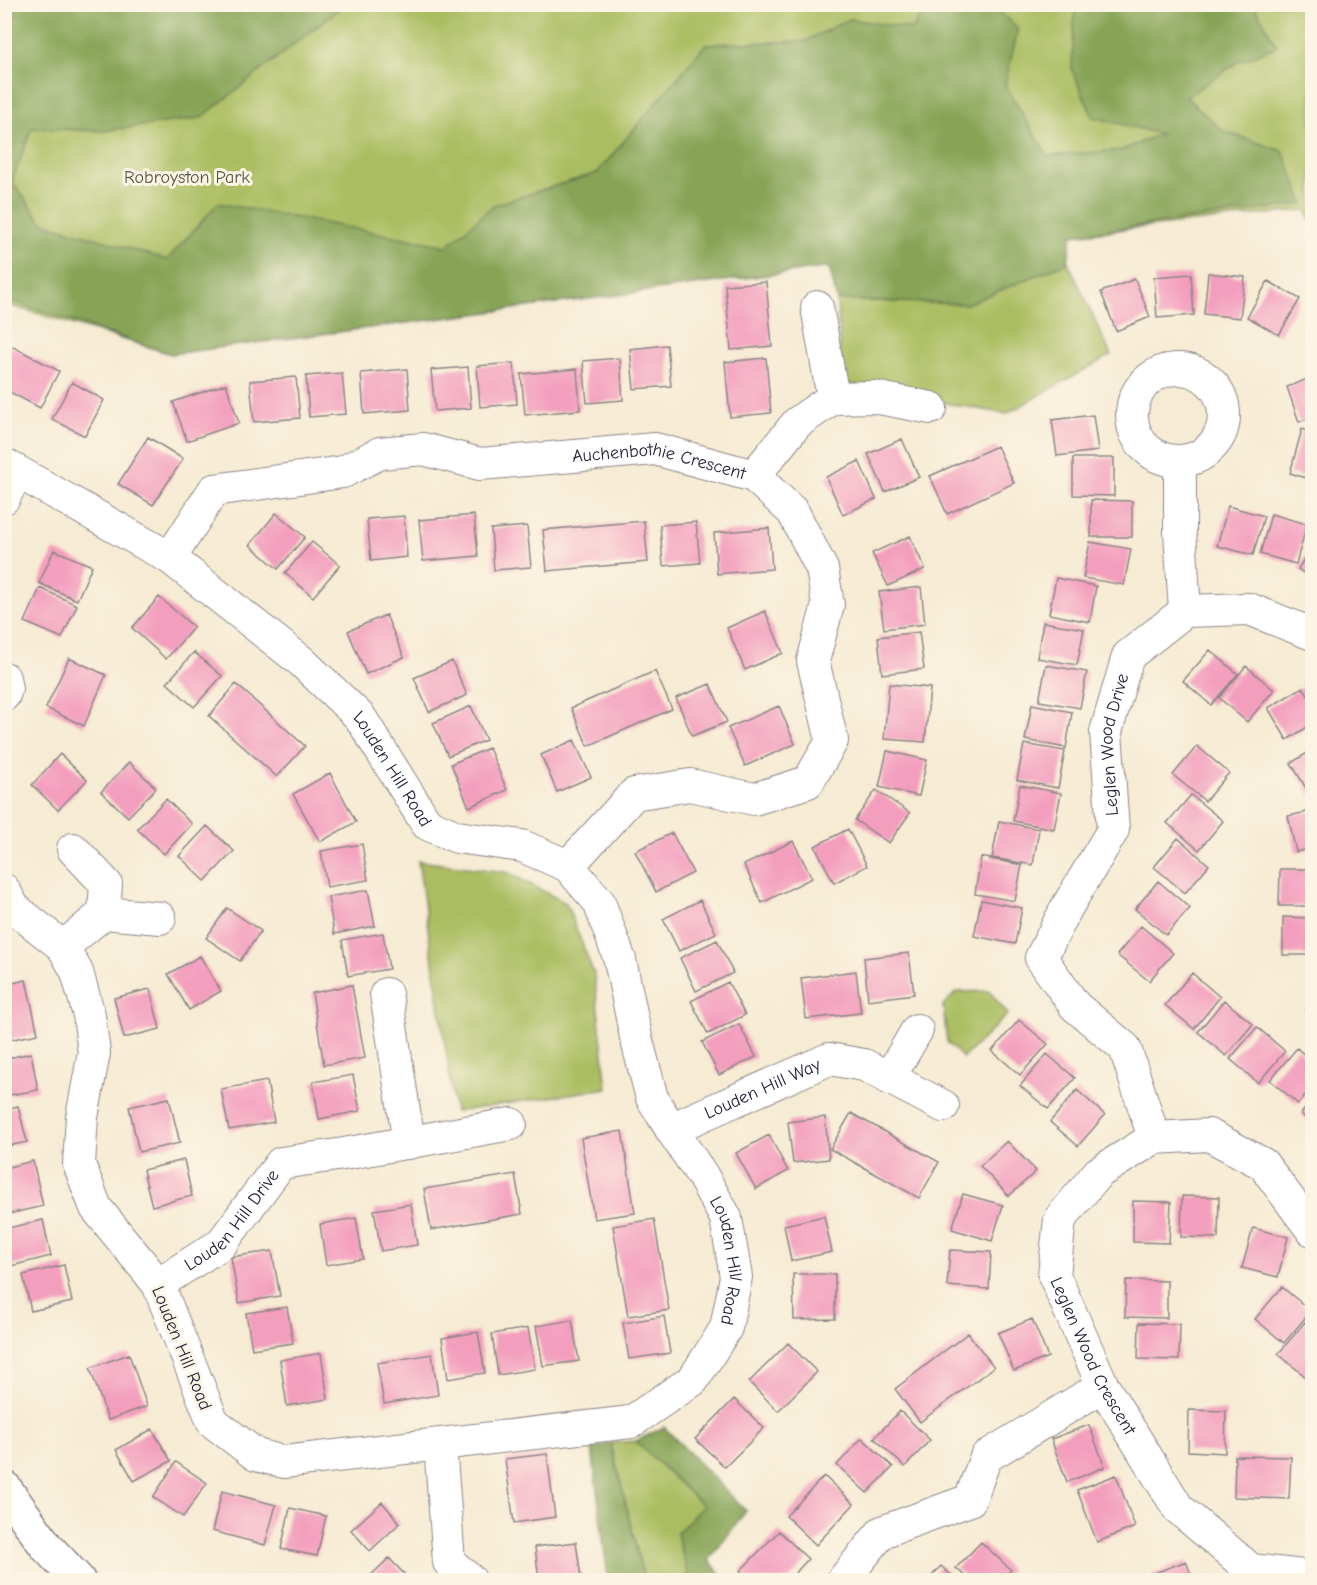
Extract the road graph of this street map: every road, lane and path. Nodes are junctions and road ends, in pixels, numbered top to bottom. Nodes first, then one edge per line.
1 (817, 307) dead end
2 (833, 398) junction
3 (931, 408) dead end
4 (1180, 462) dead end
5 (754, 476) junction
6 (9, 478) edge
7 (170, 558) junction
8 (1185, 611) junction
9 (1312, 634) edge
10 (4, 678) edge
11 (4, 695) edge
12 (73, 849) dead end
13 (568, 866) junction
14 (4, 890) edge
15 (104, 913) junction
16 (160, 918) dead end
17 (63, 946) junction
18 (386, 994) dead end
19 (917, 1030) dead end
20 (890, 1078) junction
21 (943, 1106) dead end
22 (511, 1124) dead end
23 (670, 1130) junction
24 (1154, 1138) junction
25 (409, 1143) junction
26 (1312, 1230) edge
27 (158, 1284) junction
28 (1103, 1386) junction
29 (440, 1445) junction
30 (4, 1487) edge
31 (1249, 1575) edge
32 (1312, 1577) edge
33 (78, 1581) edge
34 (470, 1581) edge
35 (843, 1581) edge

1 - 2 street
2 - 3 street
2 - 5 street
4 - 8 street
5 - 7 street, Auchenbothie Crescent
5 - 13 street, Auchenbothie Crescent
6 - 7 street, Louden Hill Road
7 - 13 street, Louden Hill Road
8 - 9 street
8 - 24 street, Leglen Wood Drive
10 - 11 street
12 - 15 street
13 - 23 street, Louden Hill Road
14 - 17 street, Louden Hill Road
15 - 16 street
15 - 17 street
17 - 27 street, Louden Hill Road
18 - 25 street
19 - 20 street
20 - 21 street, Louden Hill Way
20 - 23 street, Louden Hill Way
22 - 25 street, Louden Hill Drive
23 - 29 street, Louden Hill Road
24 - 26 street
24 - 28 street, Leglen Wood Crescent
25 - 27 street, Louden Hill Drive
27 - 29 street, Louden Hill Road
28 - 31 street, Leglen Wood Crescent
28 - 35 street
29 - 34 street
30 - 33 main road
31 - 32 street, Leglen Wood Crescent

